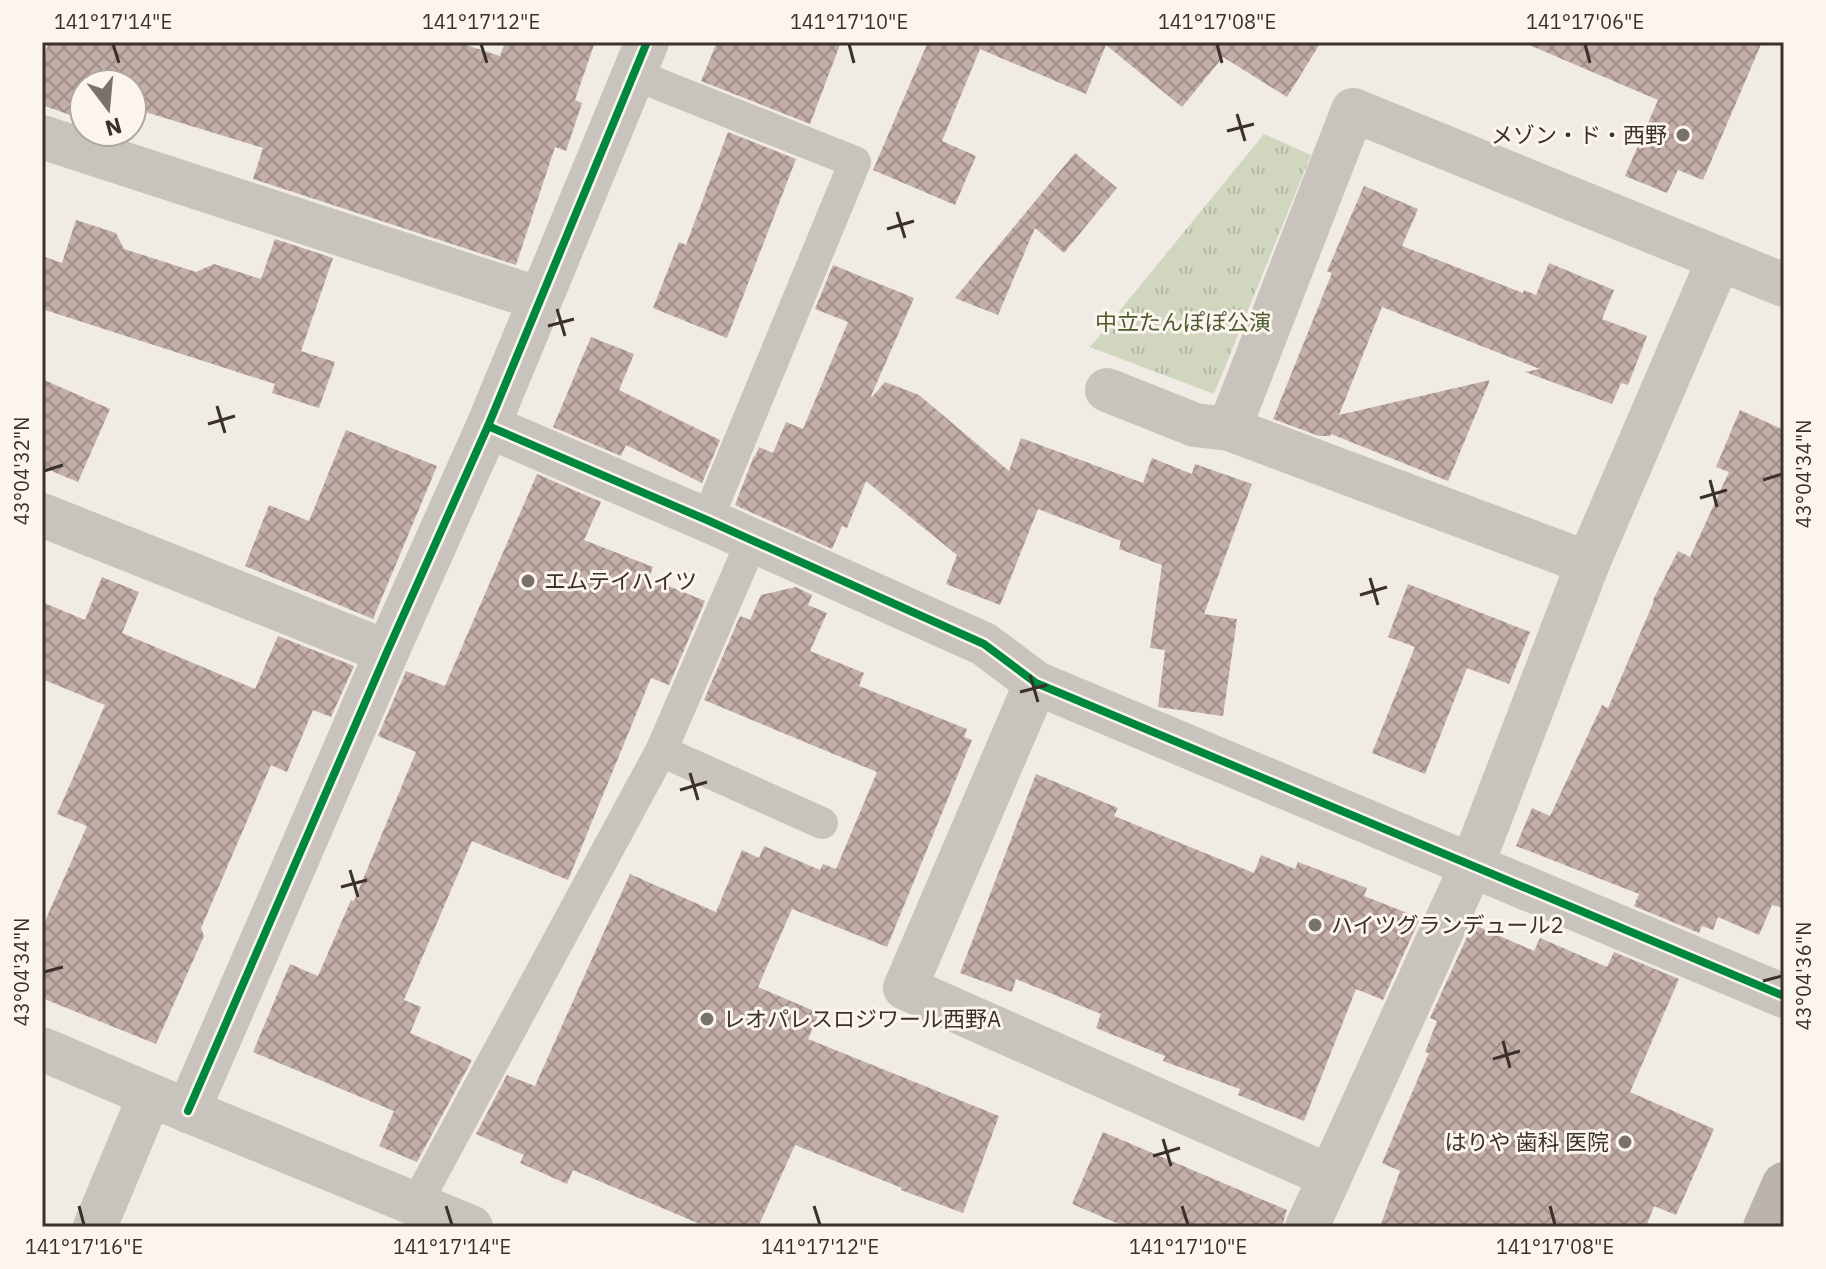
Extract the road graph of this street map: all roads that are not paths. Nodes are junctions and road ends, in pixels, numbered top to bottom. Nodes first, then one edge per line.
1 (640, 58) edge
2 (42, 137) edge
3 (1719, 259) junction
4 (1784, 285) edge
5 (540, 299) junction
6 (1107, 390) dead end
7 (488, 426) junction
8 (1229, 429) junction
9 (42, 515) edge
10 (707, 520) junction
11 (752, 541) junction
12 (1588, 563) junction
13 (387, 652) junction
14 (1036, 683) junction
15 (661, 751) junction
16 (822, 823) dead end
17 (1472, 865) junction
18 (1784, 996) edge
19 (42, 1049) edge
20 (169, 1103) junction
21 (1329, 1176) junction
22 (1784, 1184) edge
23 (416, 1204) junction
24 (95, 1227) edge
25 (471, 1227) edge
26 (1307, 1227) edge
27 (1765, 1227) edge

1 - 5 street
1 - 10 lane
2 - 5 street
3 - 4 street
3 - 8 street
3 - 12 street
5 - 7 street
6 - 8 street
7 - 10 street
7 - 13 street
8 - 12 street
9 - 13 street
10 - 11 street
11 - 14 street
11 - 15 lane
12 - 17 street
13 - 20 street
14 - 17 street
14 - 21 street
15 - 16 lane
15 - 23 lane
17 - 18 street
17 - 21 street
19 - 20 street
20 - 23 street
20 - 24 street
21 - 26 street
22 - 27 street
23 - 25 street

